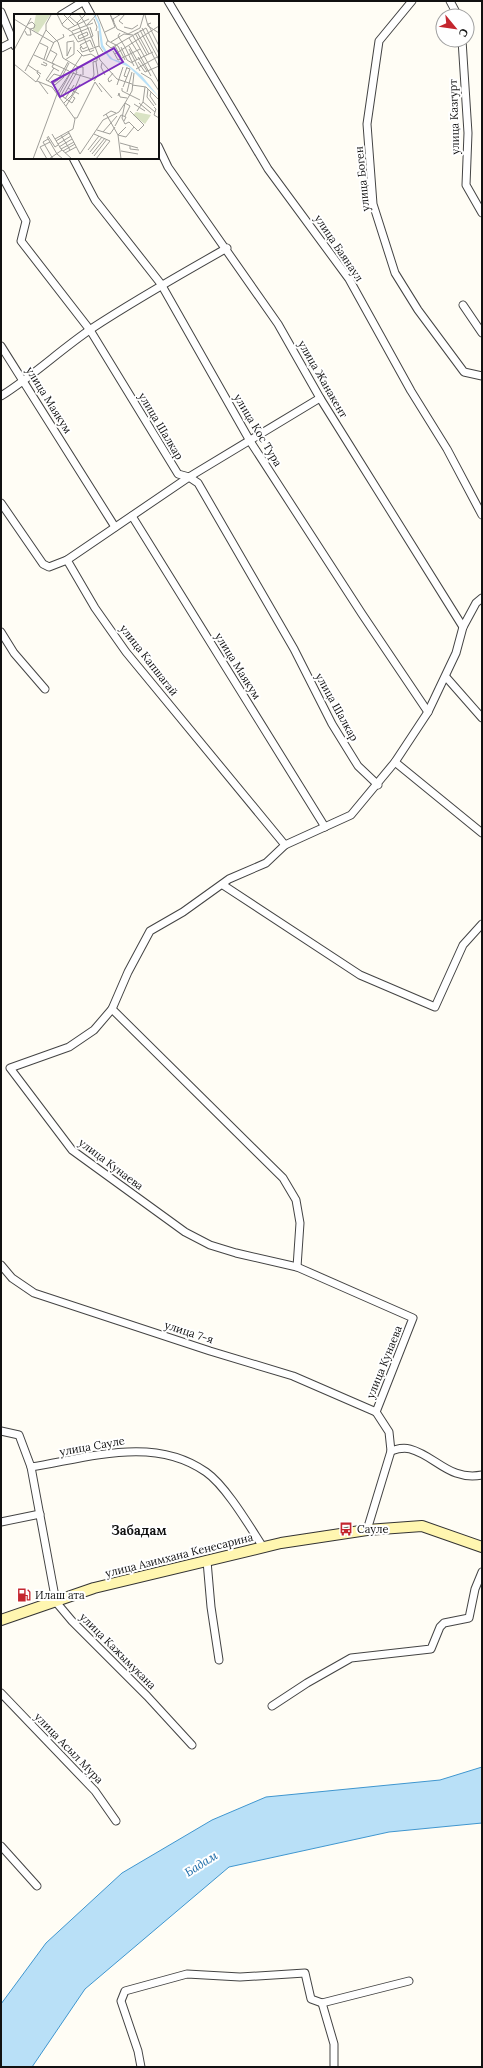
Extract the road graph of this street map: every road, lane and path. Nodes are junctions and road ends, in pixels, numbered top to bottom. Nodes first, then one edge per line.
1 (168, 1) edge
2 (412, 1) edge
3 (84, 2) edge
4 (1, 12) edge
5 (63, 14) edge
6 (90, 14) edge
7 (14, 43) edge
8 (1, 48) edge
9 (463, 48) edge
10 (159, 148) edge
11 (74, 159) edge
12 (1, 174) edge
13 (482, 213) edge
14 (227, 248) junction
15 (161, 284) junction
16 (463, 305) dead end
17 (90, 330) junction
18 (482, 333) edge
19 (1, 346) edge
20 (482, 376) edge
21 (24, 381) junction
22 (1, 396) edge
23 (320, 398) junction
24 (250, 441) junction
25 (189, 477) junction
26 (1, 503) edge
27 (482, 515) edge
28 (132, 516) junction
29 (115, 527) junction
30 (67, 560) junction
31 (482, 598) edge
32 (463, 627) junction
33 (1, 632) edge
34 (446, 677) junction
35 (45, 689) dead end
36 (428, 712) junction
37 (482, 718) edge
38 (395, 762) junction
39 (378, 785) junction
40 (325, 827) junction
41 (482, 833) edge
42 (285, 845) junction
43 (223, 885) junction
44 (481, 929) edge
45 (112, 1009) junction
46 (10, 1068) junction
47 (1, 1070) edge
48 (1, 1265) edge
49 (297, 1267) junction
50 (376, 1412) junction
51 (1, 1431) edge
52 (391, 1451) junction
53 (31, 1467) junction
54 (482, 1475) edge
55 (40, 1514) junction
56 (1, 1522) edge
57 (367, 1530) junction
58 (263, 1547) junction
59 (482, 1547) edge
60 (207, 1561) junction
61 (482, 1572) edge
62 (56, 1602) junction
63 (1, 1620) edge
64 (219, 1660) dead end
65 (1, 1693) edge
66 (272, 1706) dead end
67 (192, 1745) dead end
68 (116, 1821) dead end
69 (1, 1846) edge
70 (38, 1886) dead end
71 (408, 1981) dead end
72 (322, 2003) junction
73 (141, 2067) edge
74 (334, 2067) edge

1 - 27 street, улица Баянаул
2 - 20 street, улица Боген
3 - 5 street
3 - 6 street
4 - 7 street
7 - 8 street
9 - 13 street, улица Казгурт
10 - 14 street, улица Жанакент
11 - 15 street, улица Кос Тура
12 - 17 street, улица Шалкар
14 - 15 street
14 - 23 street, улица Жанакент
15 - 17 street
15 - 24 street, улица Кос Тура
16 - 18 street
17 - 21 street
17 - 25 street, улица Шалкар
19 - 21 street, улица Маякум
21 - 22 street
21 - 29 street, улица Маякум
23 - 24 street
23 - 32 street, улица Жанакент
24 - 25 street
24 - 36 street, улица Кос Тура
25 - 28 street
25 - 39 street, улица Шалкар
26 - 30 street
28 - 29 street
28 - 40 street, улица Маякум
29 - 30 street
30 - 42 street, улица Капшагай
31 - 32 street
32 - 34 street
33 - 35 street
34 - 36 street
34 - 37 street
36 - 38 street
38 - 39 street
38 - 41 street
39 - 40 street
40 - 42 street
42 - 43 street
43 - 44 street
43 - 45 street
45 - 46 street
45 - 49 street
46 - 47 street
46 - 49 street, улица Кунаева
48 - 50 street, улица 7-я
49 - 50 street, улица Кунаева
50 - 52 street, улица Кунаева
51 - 53 street
52 - 54 street
52 - 57 street, улица Кунаева
53 - 55 street, улица Кажымукана
53 - 58 street, улица Сауле
55 - 56 street
55 - 62 street, улица Кажымукана
57 - 58 street, улица Азимхана Кенесарина
57 - 59 street, улица Азимхана Кенесарина
58 - 60 street, улица Азимхана Кенесарина
60 - 62 street, улица Азимхана Кенесарина
60 - 64 street
61 - 66 street
62 - 63 street, улица Азимхана Кенесарина
62 - 67 street, улица Кажымукана
65 - 68 street, улица Асыл Мура
69 - 70 street
71 - 72 street
72 - 73 street
72 - 74 street

